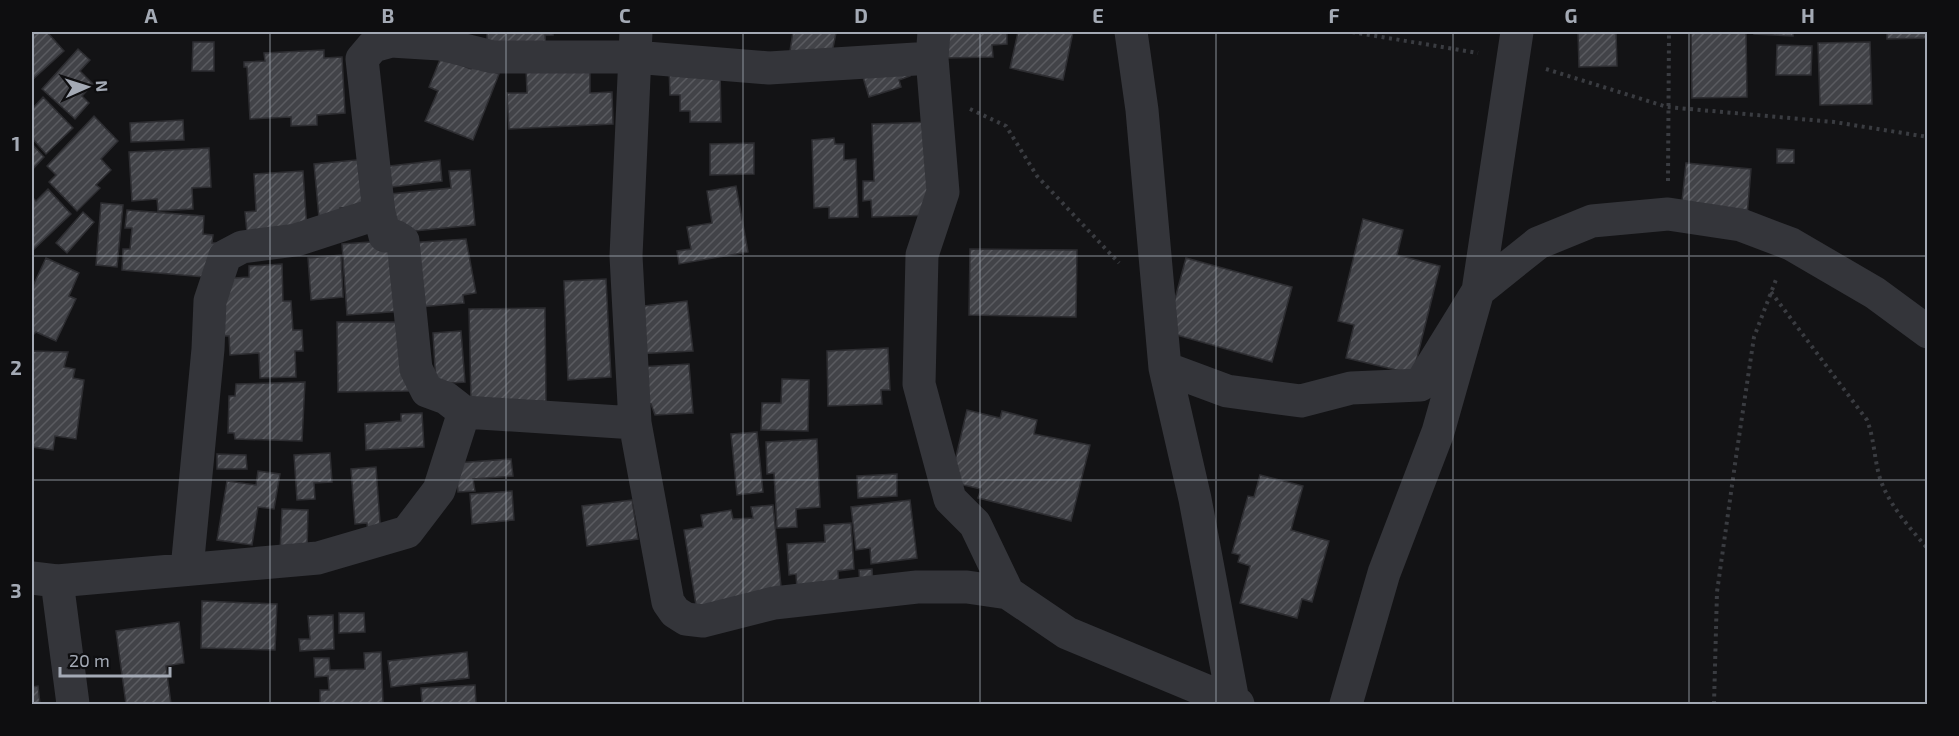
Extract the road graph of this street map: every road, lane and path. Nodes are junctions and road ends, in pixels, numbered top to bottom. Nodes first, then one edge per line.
1 (1131, 32) edge
2 (1352, 32) edge
3 (1669, 32) edge
4 (635, 44) edge
5 (933, 45) edge
6 (1515, 45) edge
7 (964, 106) dead end
8 (1667, 107) junction
9 (1928, 137) edge
10 (379, 213) junction
11 (1668, 214) junction
12 (1791, 244) junction
13 (1120, 265) dead end
14 (1478, 291) junction
15 (1771, 292) junction
16 (1928, 332) edge
17 (1166, 368) junction
18 (464, 412) junction
19 (634, 423) junction
20 (1928, 549) edge
21 (187, 569) junction
22 (44, 580) edge
23 (1008, 593) junction
24 (1236, 703) edge
25 (73, 705) edge
26 (1346, 705) edge
27 (1714, 705) edge

1 - 17 street
2 - 6 path
3 - 8 path
4 - 5 street
4 - 10 street
4 - 19 street
5 - 23 street
6 - 8 path
6 - 14 street
7 - 13 path
8 - 9 path
8 - 11 path
10 - 18 street
10 - 21 street
11 - 12 street
11 - 14 street
12 - 15 path
12 - 16 street
14 - 17 street
14 - 26 street
15 - 20 path
15 - 27 path
17 - 24 street
18 - 19 street
18 - 21 street
19 - 23 street
21 - 22 street
22 - 25 street
23 - 24 street

